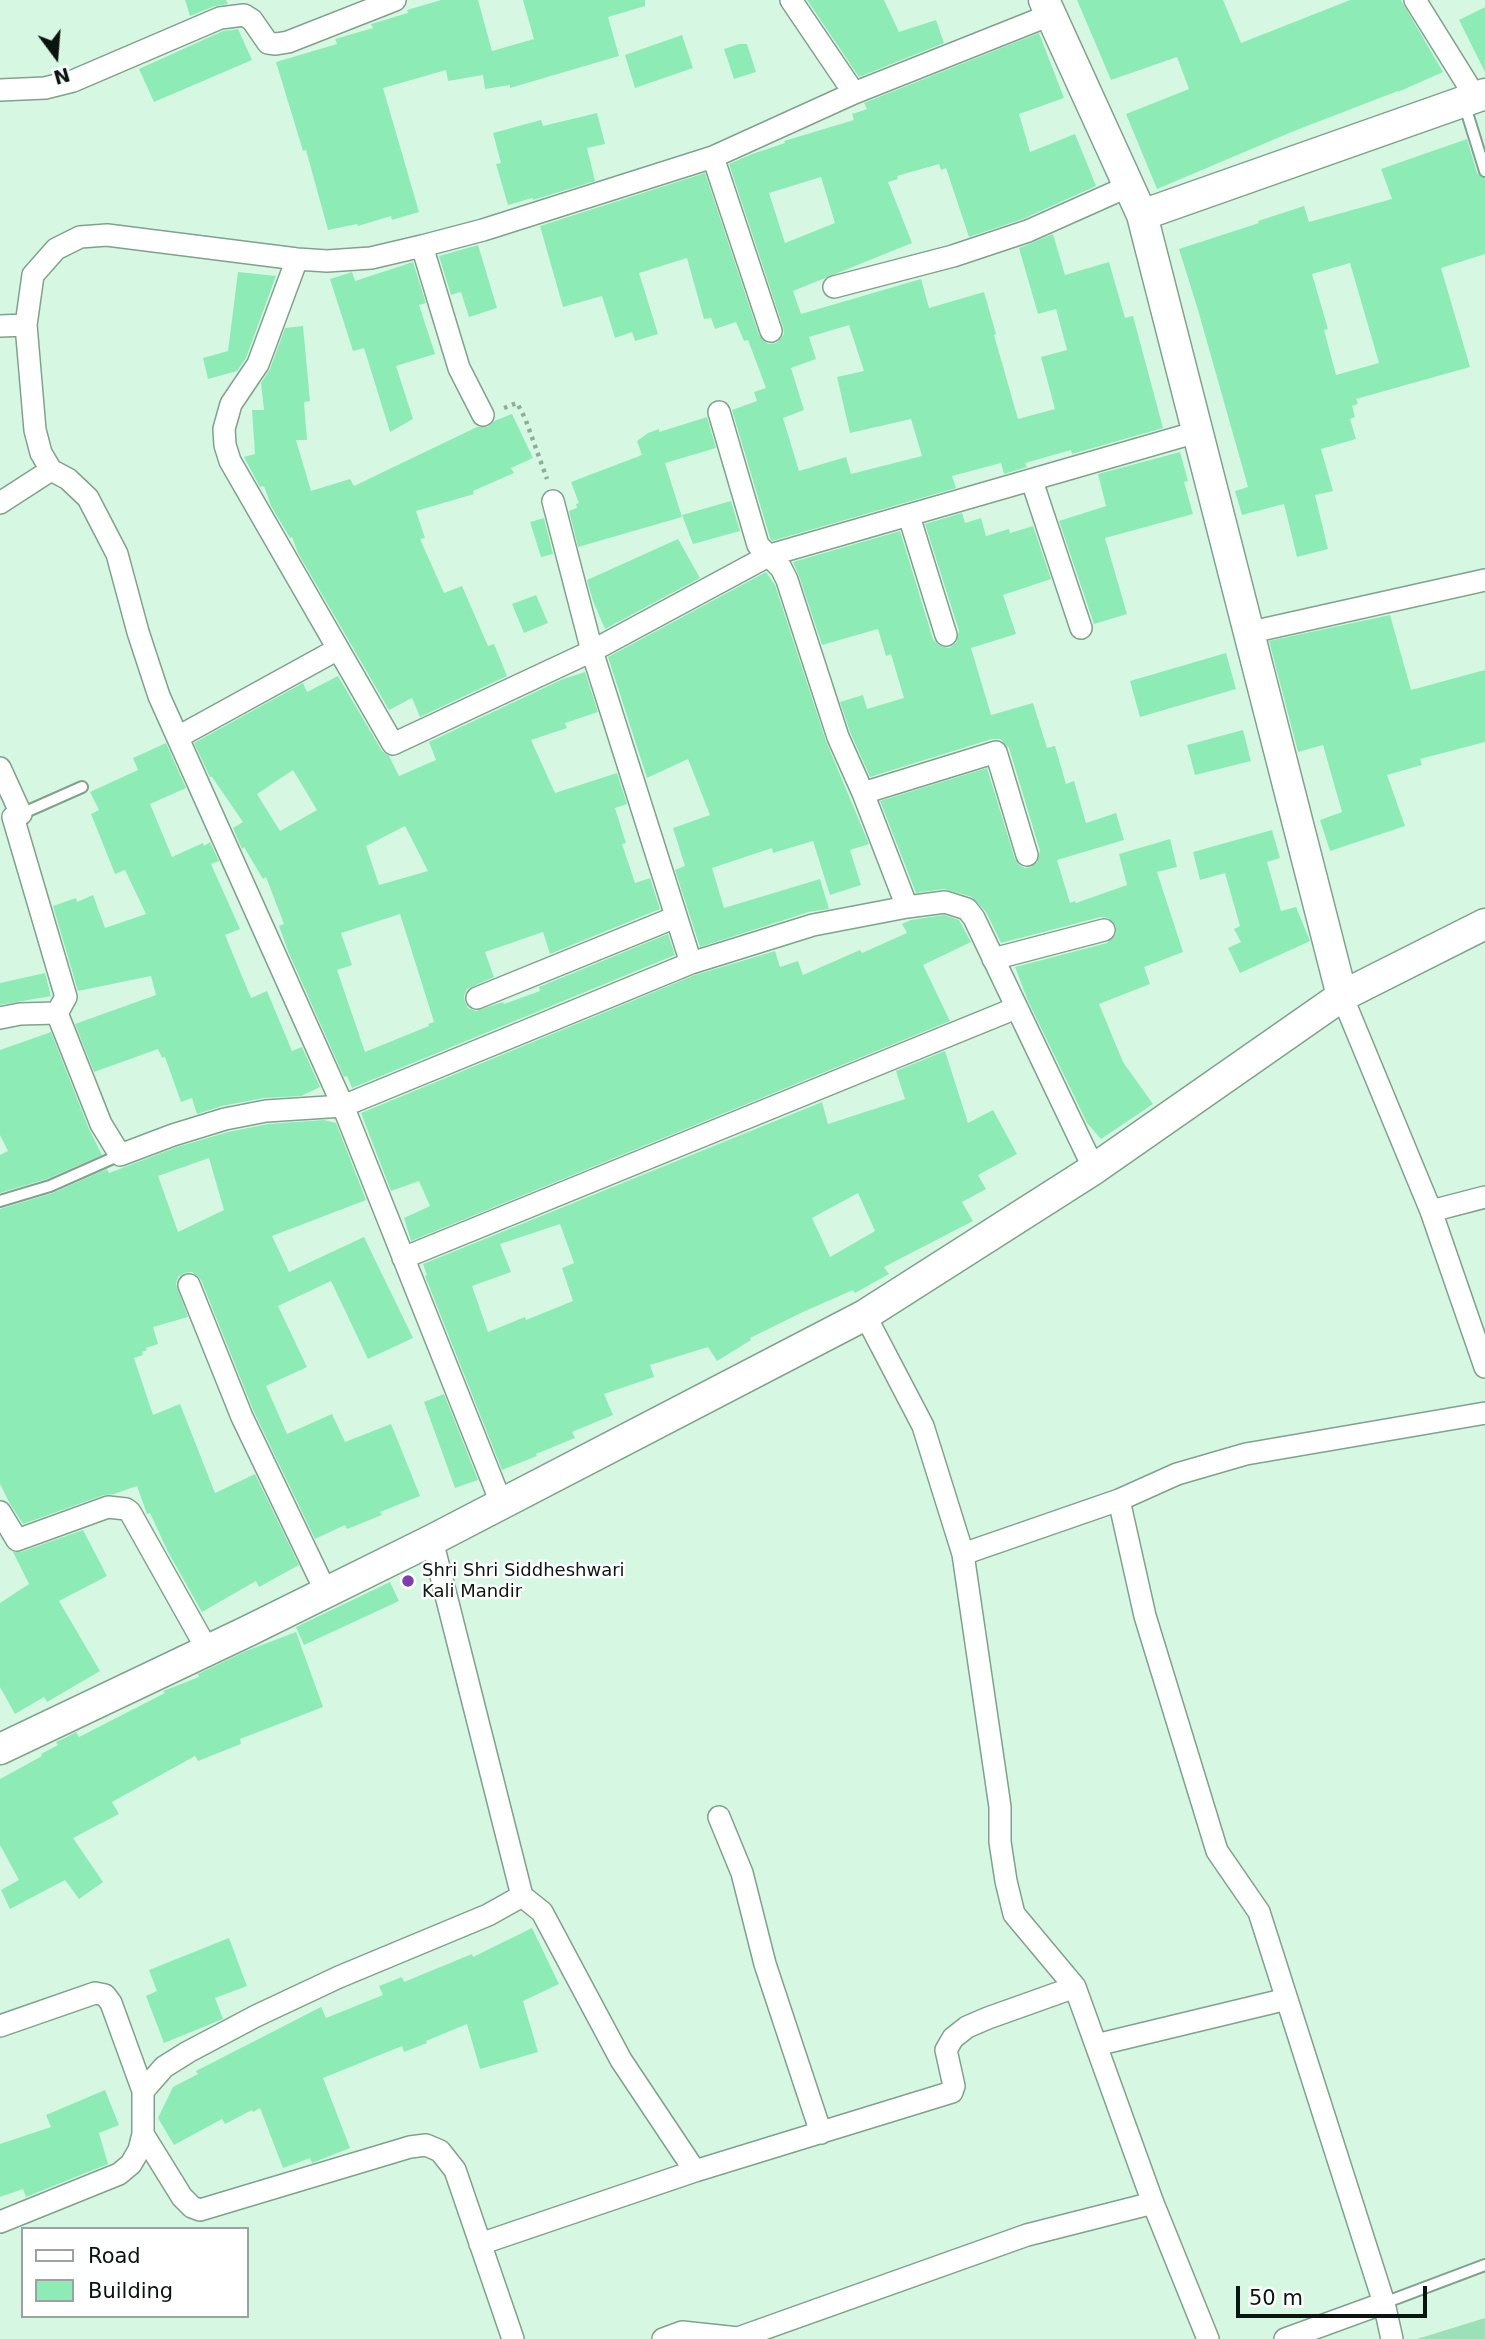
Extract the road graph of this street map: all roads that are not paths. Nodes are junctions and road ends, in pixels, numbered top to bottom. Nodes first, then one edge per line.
1 (395, 0) edge
2 (791, 0) edge
3 (1415, 0) edge
4 (1047, 8) edge
5 (0, 89) edge
6 (854, 93) junction
7 (1475, 98) edge
8 (713, 157) junction
9 (1485, 171) edge
10 (1129, 186) junction
11 (1142, 215) junction
12 (422, 246) junction
13 (297, 259) junction
14 (834, 287) dead end
15 (26, 325) junction
16 (0, 326) edge
17 (771, 331) dead end
18 (719, 412) dead end
19 (483, 415) road end
20 (1197, 432) junction
21 (51, 470) junction
22 (1032, 481) junction
23 (553, 501) road end
24 (0, 503) edge
25 (909, 516) junction
26 (770, 555) junction
27 (1485, 580) edge
28 (1081, 628) dead end
29 (1248, 633) junction
30 (946, 635) dead end
31 (338, 649) junction
32 (592, 651) junction
33 (178, 737) junction
34 (0, 768) edge
35 (82, 787) dead end
36 (863, 793) junction
37 (22, 814) junction
38 (1027, 855) dead end
39 (906, 906) junction
40 (677, 917) junction
41 (1485, 924) edge
42 (1104, 930) dead end
43 (993, 959) junction
44 (691, 963) junction
45 (1342, 996) junction
46 (477, 998) dead end
47 (1016, 1008) junction
48 (57, 1013) junction
49 (0, 1018) edge
50 (344, 1106) junction
51 (120, 1155) junction
52 (1094, 1169) junction
53 (1485, 1197) edge
54 (0, 1201) edge
55 (1431, 1211) junction
56 (403, 1258) junction
57 (189, 1285) dead end
58 (865, 1315) junction
59 (1485, 1367) edge
60 (1485, 1413) edge
61 (1119, 1500) junction
62 (502, 1505) junction
63 (0, 1512) edge
64 (432, 1541) junction
65 (962, 1554) junction
66 (326, 1592) junction
67 (208, 1650) junction
68 (0, 1749) edge
69 (719, 1817) dead end
70 (522, 1896) junction
71 (1075, 1987) junction
72 (1287, 1999) junction
73 (0, 2026) edge
74 (1096, 2045) junction
75 (143, 2091) junction
76 (143, 2133) junction
77 (821, 2133) junction
78 (695, 2171) junction
79 (1153, 2203) junction
80 (0, 2222) edge
81 (480, 2244) junction
82 (1485, 2265) edge
83 (1384, 2303) junction
84 (513, 2339) edge
85 (663, 2339) edge
86 (1208, 2339) edge
87 (1285, 2339) edge
88 (1392, 2339) edge

1 - 5 street
2 - 6 street
3 - 7 street
4 - 6 street
4 - 10 street
6 - 8 street
7 - 9 lane
7 - 11 street
8 - 12 street
8 - 17 street
10 - 11 street
10 - 14 street
11 - 20 street
12 - 13 street
12 - 19 street
13 - 15 street
13 - 31 street
15 - 16 street
15 - 21 street
18 - 26 street
20 - 22 street
20 - 29 street
21 - 24 street
21 - 33 street
22 - 25 street
22 - 28 street
23 - 32 street
25 - 26 street
25 - 30 street
26 - 32 street
26 - 36 street
27 - 29 street
29 - 45 street
31 - 32 street
31 - 33 street
32 - 40 street
33 - 50 street
34 - 37 street
35 - 37 lane
36 - 38 street
36 - 39 street
37 - 48 street
39 - 43 street
39 - 44 street
40 - 44 street
40 - 46 street
41 - 45 street
42 - 43 street
43 - 47 street
44 - 50 street
45 - 52 street
45 - 55 street
47 - 52 street
47 - 56 street
48 - 49 street
48 - 51 street
50 - 51 street
50 - 56 street
51 - 54 lane
52 - 58 street
53 - 55 street
55 - 59 street
56 - 62 street
57 - 66 street
58 - 62 street
58 - 65 street
60 - 61 street
61 - 65 street
61 - 72 street
62 - 64 street
63 - 67 street
64 - 66 street
64 - 70 street
65 - 71 street
66 - 67 street
67 - 68 street
69 - 77 street
70 - 75 street
70 - 78 street
71 - 74 street
71 - 77 street
72 - 74 street
72 - 83 street
73 - 75 street
74 - 79 street
75 - 76 street
76 - 80 street
76 - 81 street
77 - 78 street
78 - 81 street
79 - 85 street
79 - 86 street
81 - 84 street
82 - 83 lane
83 - 87 street
83 - 88 street

